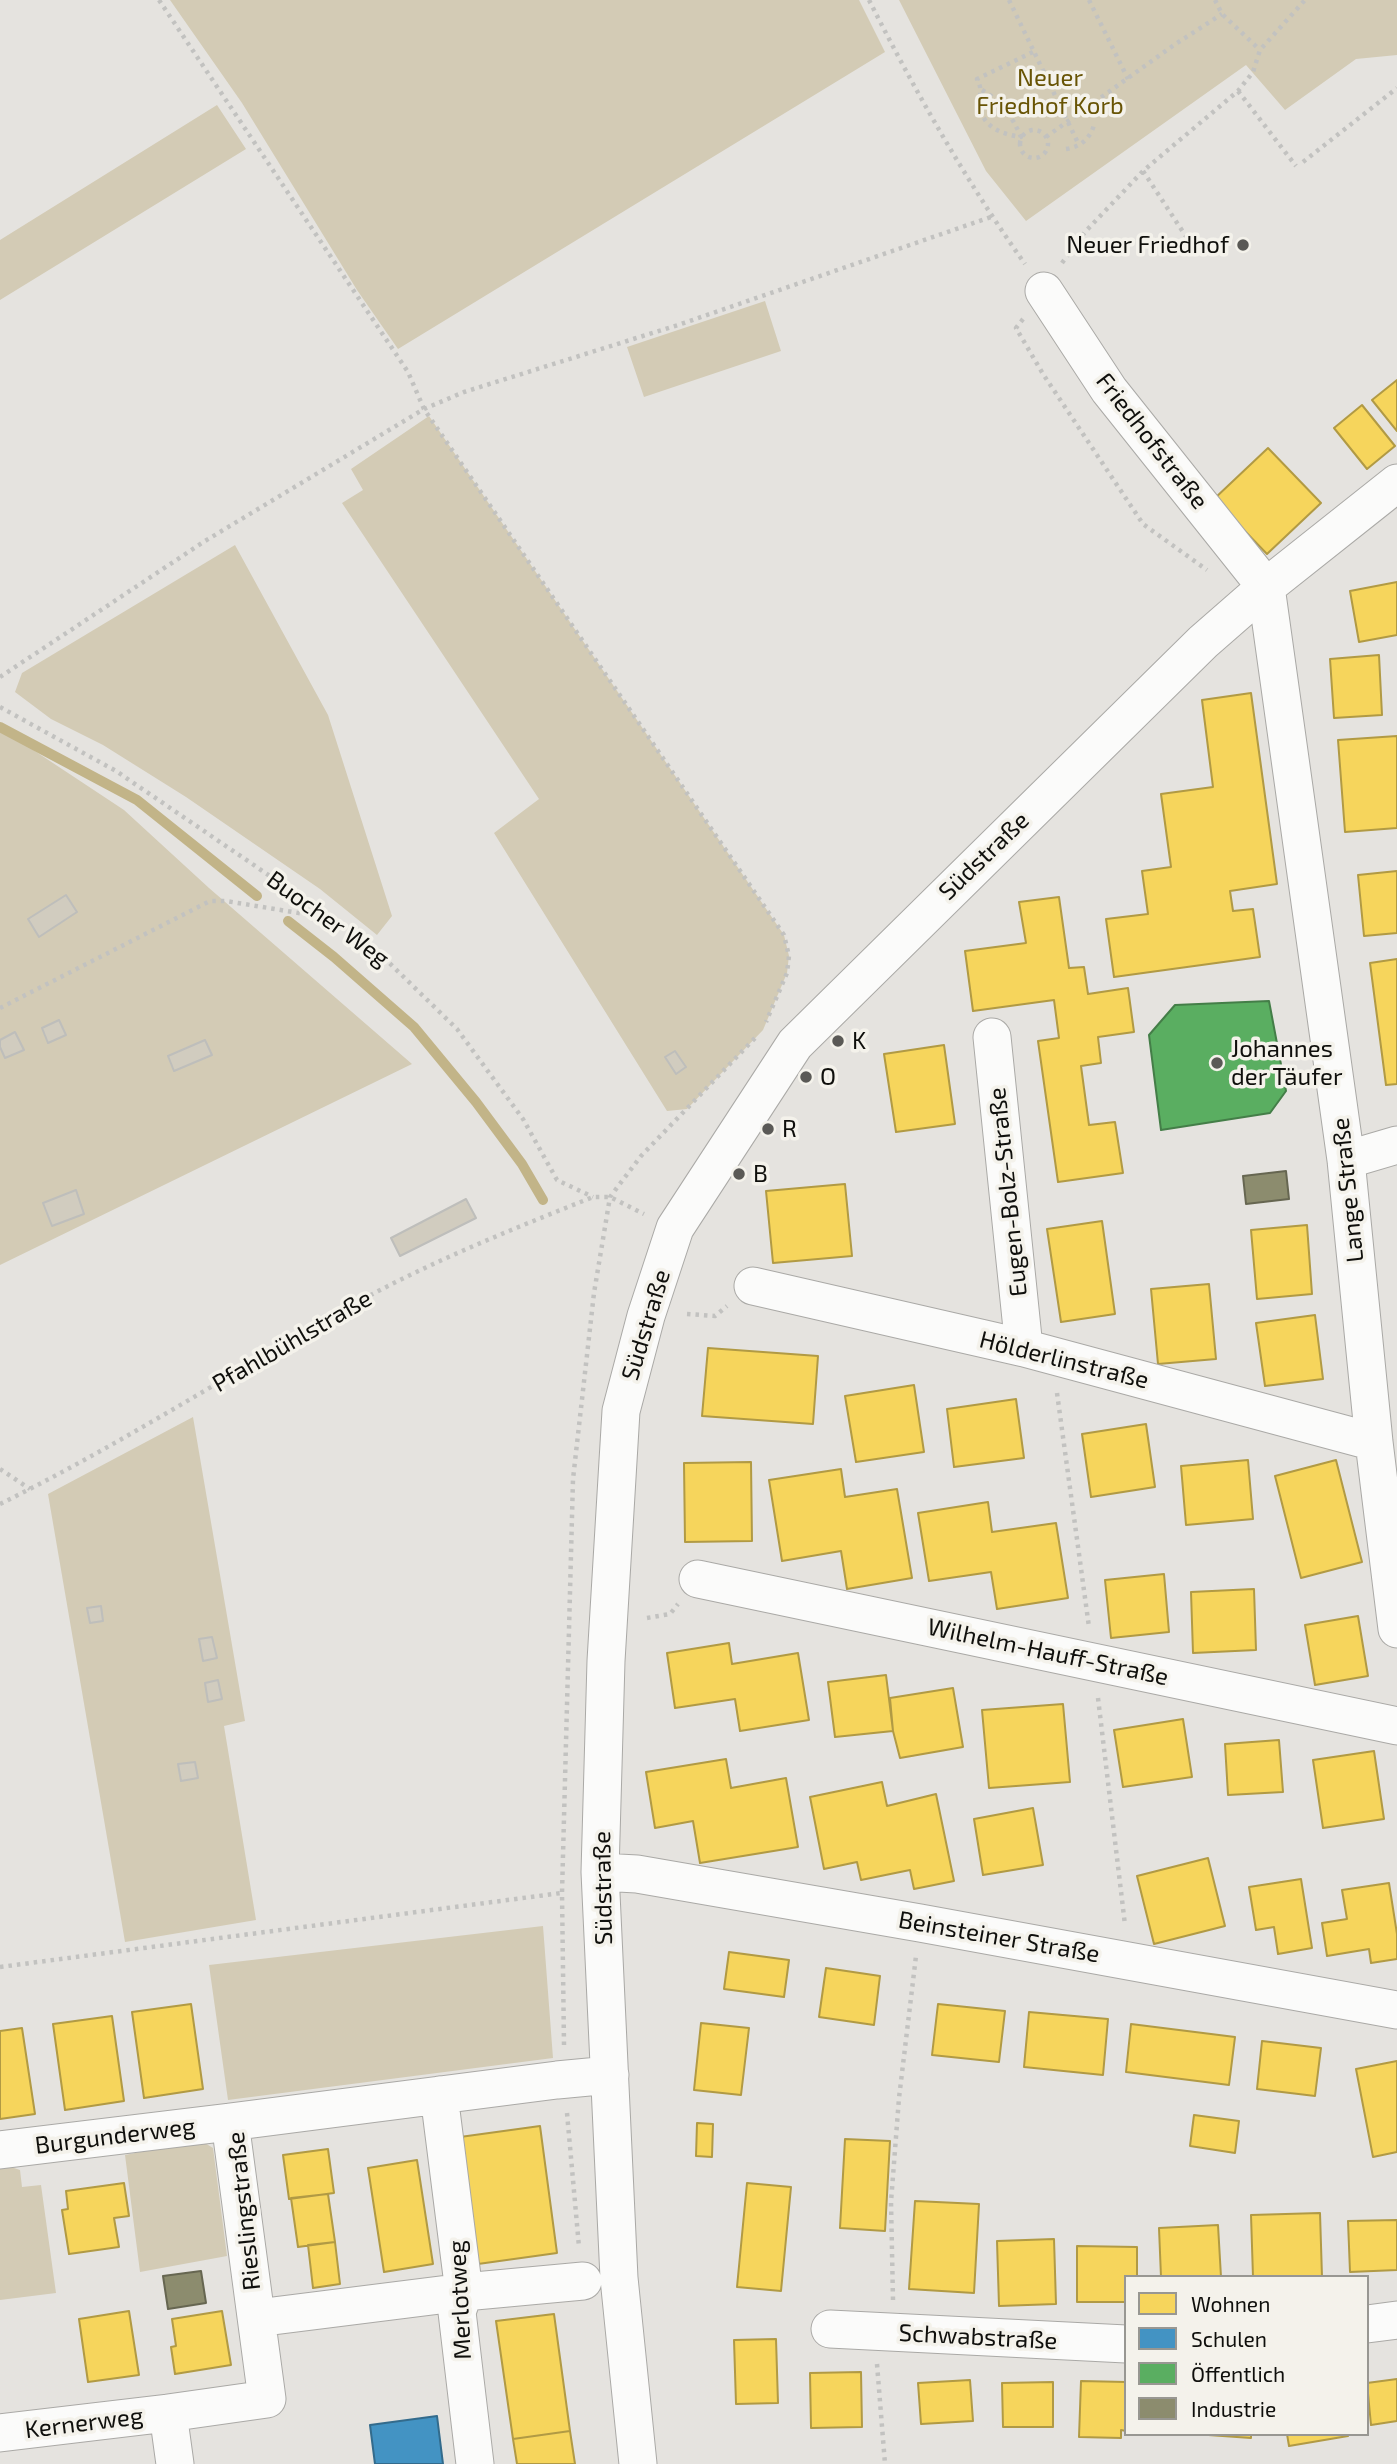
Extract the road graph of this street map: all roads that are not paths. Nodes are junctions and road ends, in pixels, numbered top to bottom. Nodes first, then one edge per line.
1 (1044, 291) road end
2 (1397, 483) edge
3 (1266, 587) junction
4 (992, 1037) dead end
5 (1397, 1144) edge
6 (1346, 1160) junction
7 (753, 1286) road end
8 (1038, 1352) junction
9 (1382, 1450) edge
10 (698, 1579) dead end
11 (1397, 1629) edge
12 (1397, 1726) edge
13 (600, 1872) junction
14 (1397, 2010) edge
15 (610, 2075) junction
16 (439, 2095) junction
17 (230, 2122) junction
18 (0, 2150) edge
19 (583, 2281) road end
20 (464, 2292) junction
21 (257, 2318) junction
22 (1397, 2320) edge
23 (1369, 2324) edge
24 (830, 2329) dead end
25 (1124, 2344) edge
26 (168, 2413) junction
27 (0, 2433) edge
28 (175, 2464) edge
29 (475, 2464) edge
30 (638, 2464) edge

1 - 3 street, Friedhofstraße
2 - 3 street, Südstraße
3 - 6 street, Lange Straße
3 - 13 street, Südstraße
4 - 8 street, Eugen-Bolz-Straße
5 - 6 street
6 - 9 street, Lange Straße
7 - 8 street, Hölderlinstraße
8 - 9 street, Hölderlinstraße
9 - 11 street, Lange Straße
10 - 12 street, Wilhelm-Hauff-Straße
13 - 14 street, Beinsteiner Straße
13 - 15 street, Südstraße
15 - 16 street, Rieslingstraße
15 - 30 street, Südstraße
16 - 17 street, Rieslingstraße
16 - 20 street, Merlotweg
17 - 18 street, Burgunderweg
17 - 21 street, Rieslingstraße
19 - 20 street
20 - 21 street
20 - 29 street, Merlotweg
21 - 26 street, Rieslingstraße
22 - 23 street
24 - 25 street, Schwabstraße
26 - 27 street, Kernerweg
26 - 28 street

